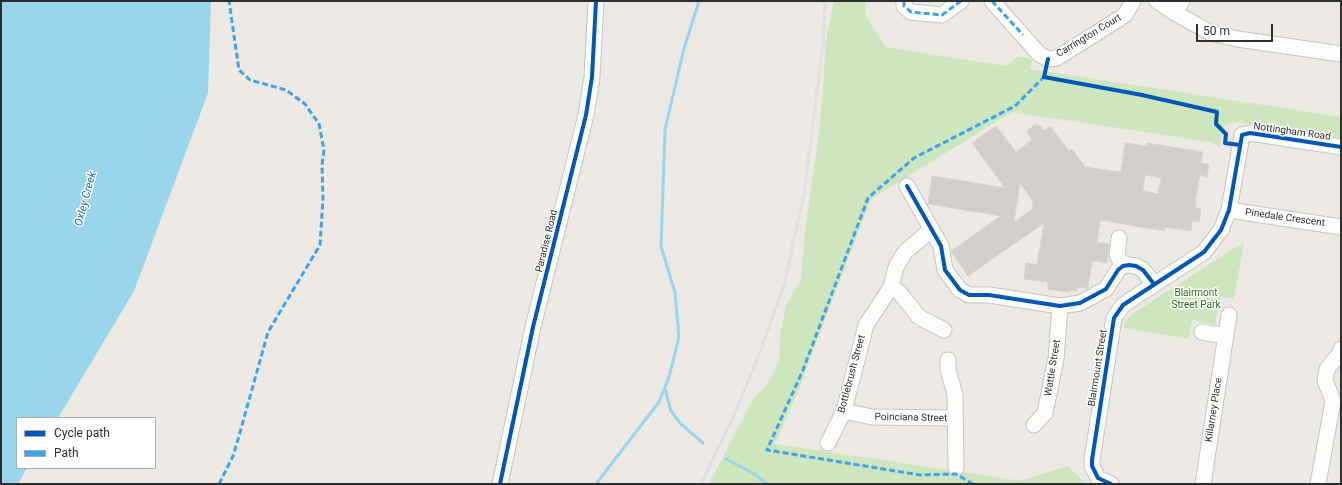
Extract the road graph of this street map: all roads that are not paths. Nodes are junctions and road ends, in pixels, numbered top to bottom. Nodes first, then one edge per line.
1 (596, 1) edge
2 (904, 1) edge
3 (961, 1) edge
4 (992, 1) edge
5 (1133, 1) edge
6 (1157, 1) edge
7 (1178, 7) edge
8 (1341, 54) edge
9 (1242, 135) joint
10 (1341, 147) edge
11 (907, 186) dead end
12 (1229, 210) junction
13 (1341, 227) edge
14 (931, 230) junction
15 (1119, 238) dead end
16 (1129, 265) junction
17 (1154, 284) junction
18 (891, 287) junction
19 (1060, 306) junction
20 (1229, 314) dead end
21 (944, 330) dead end
22 (1202, 332) dead end
23 (1226, 336) junction
24 (1341, 349) edge
25 (948, 360) dead end
26 (844, 411) junction
27 (954, 418) junction
28 (1034, 426) dead end
29 (1334, 437) edge
30 (828, 443) dead end
31 (956, 468) dead end
32 (500, 484) edge
33 (1111, 484) edge
34 (1203, 484) edge
35 (1318, 484) edge

1 - 32 street, Paradise Road
2 - 3 street
4 - 5 street, Carrington Court
6 - 7 street
7 - 8 street
9 - 10 street, Nottingham Road
9 - 12 street, Blairmount Street
11 - 14 street
12 - 13 street, Pinedale Crescent
12 - 17 street, Blairmount Street
14 - 18 street, Bottlebrush Street
14 - 19 street
15 - 16 street
16 - 17 street
16 - 19 street
17 - 33 street, Blairmount Street
18 - 21 street
18 - 26 street, Bottlebrush Street
19 - 28 street, Wattle Street
20 - 23 street, Killarney Place
22 - 23 street
23 - 34 street, Killarney Place
24 - 29 street
25 - 27 street
26 - 27 street, Poinciana Street
26 - 30 street, Bottlebrush Street
27 - 31 street
29 - 35 street

